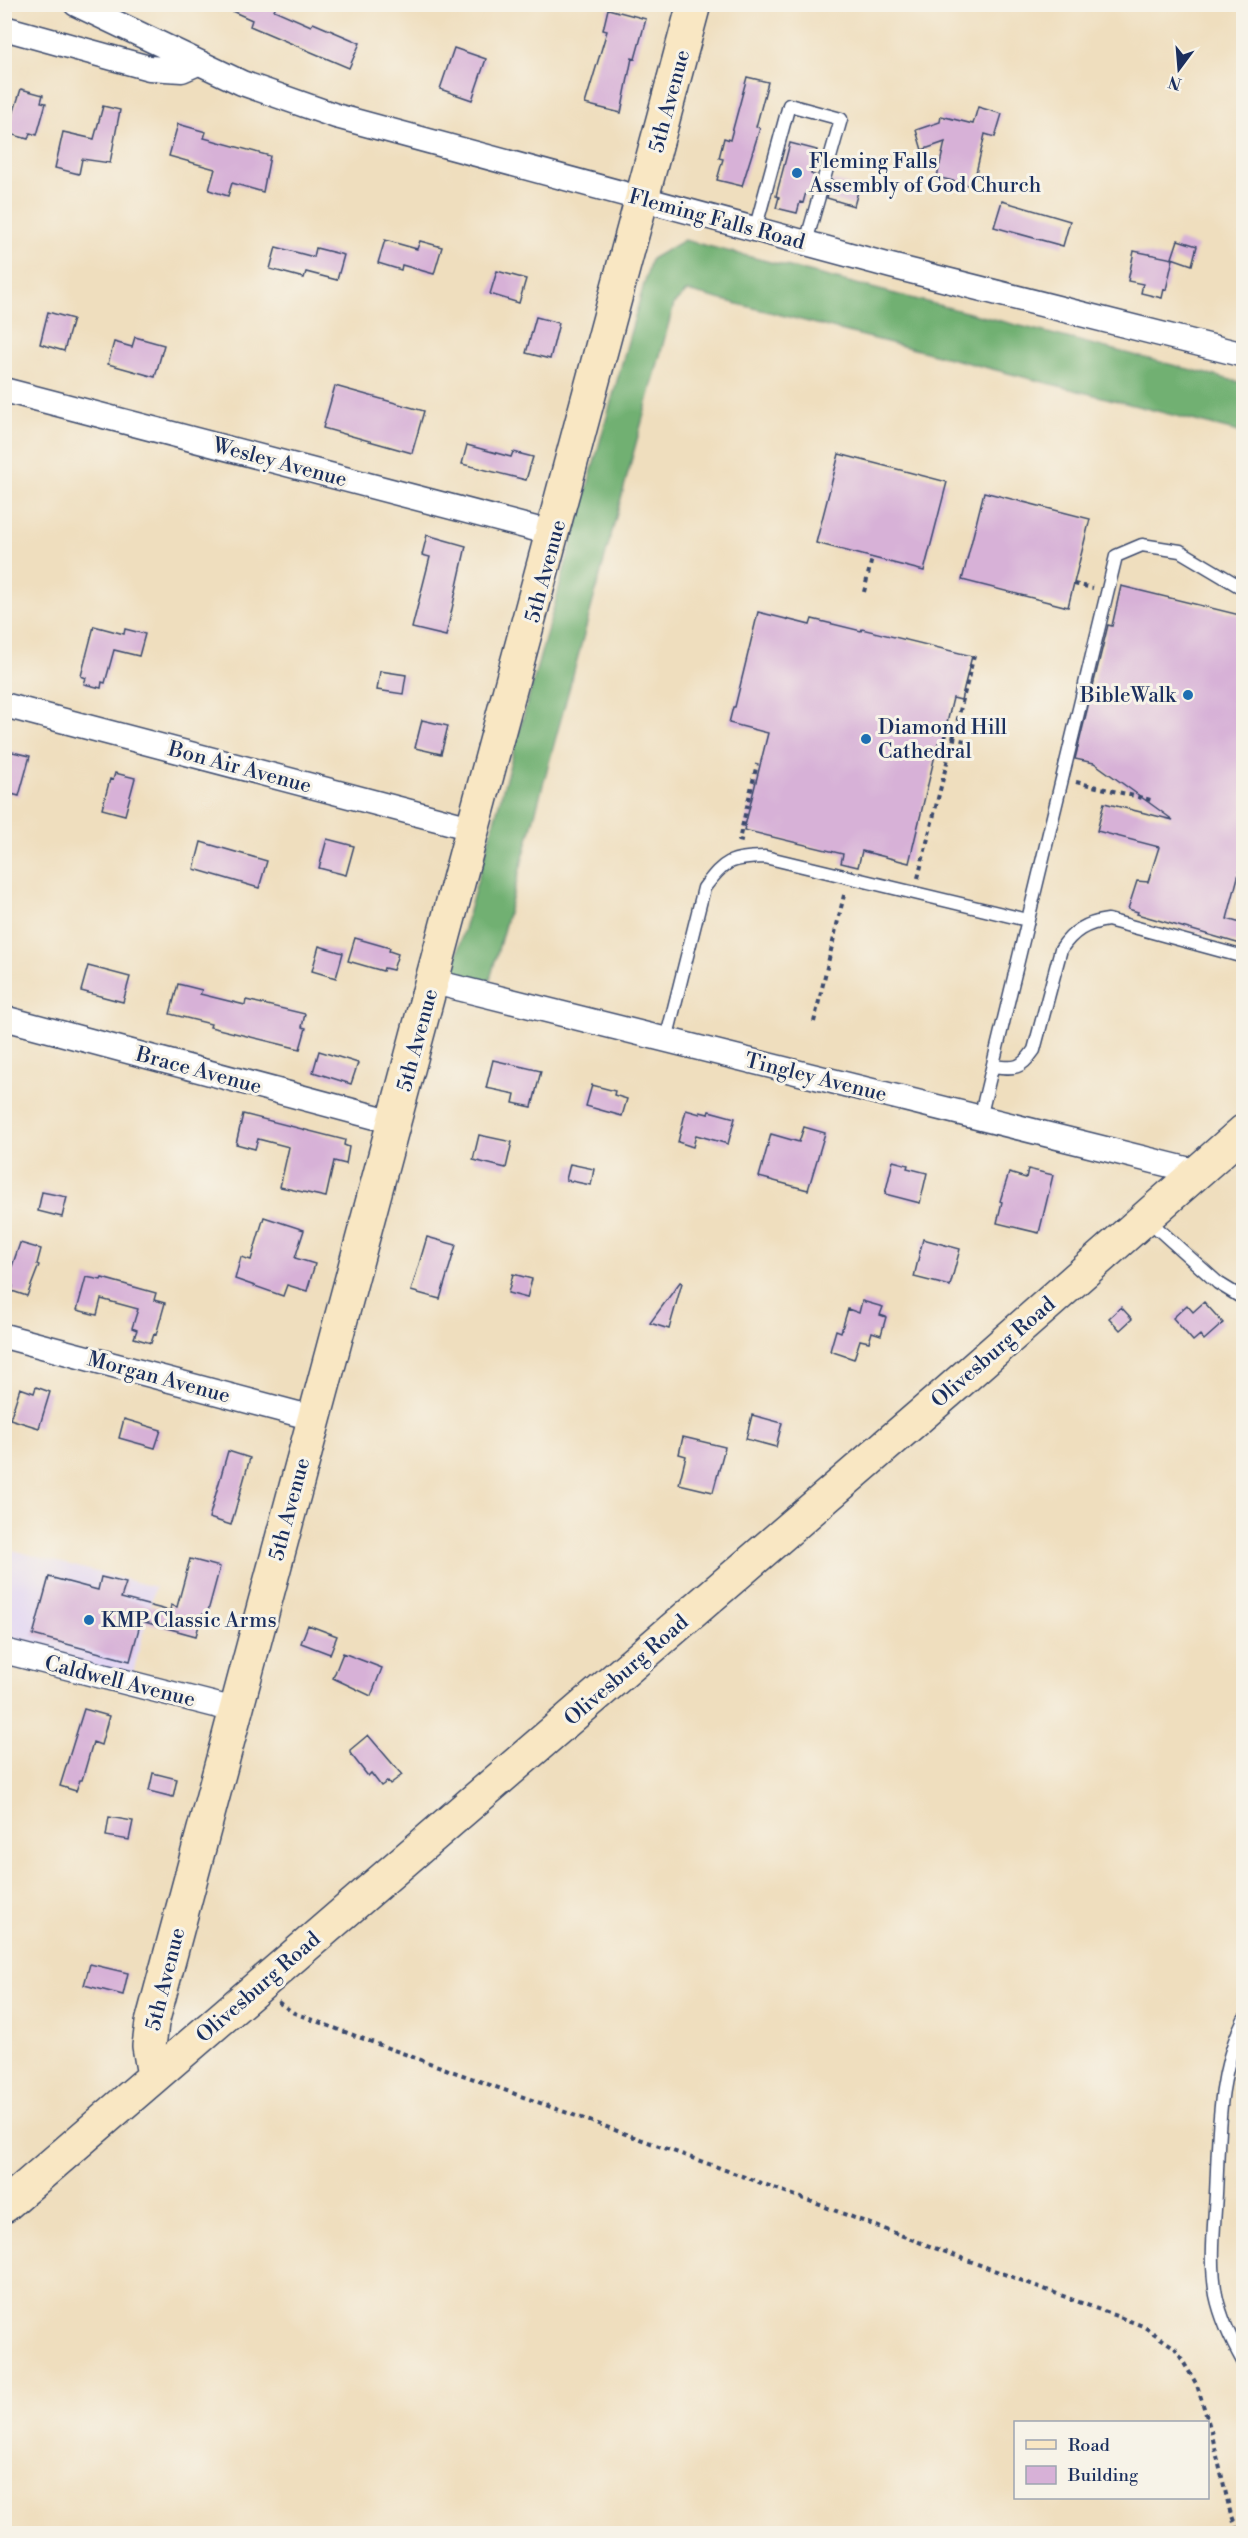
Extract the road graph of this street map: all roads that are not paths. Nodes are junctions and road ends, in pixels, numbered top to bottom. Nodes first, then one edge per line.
1 (76, 4) edge
2 (694, 4) edge
3 (4, 28) edge
4 (198, 63) junction
5 (643, 200) junction
6 (755, 230) junction
7 (806, 242) junction
8 (1244, 355) edge
9 (4, 390) edge
10 (555, 534) junction
11 (1244, 589) edge
12 (4, 705) edge
13 (474, 829) junction
14 (1027, 920) junction
15 (1244, 957) edge
16 (434, 982) junction
17 (4, 1018) edge
18 (666, 1040) junction
19 (993, 1066) junction
20 (980, 1118) junction
21 (394, 1122) junction
22 (1244, 1131) edge
23 (1198, 1172) junction
24 (1146, 1218) junction
25 (1244, 1299) edge
26 (4, 1336) edge
27 (313, 1418) junction
28 (4, 1651) edge
29 (235, 1710) junction
30 (1244, 2019) edge
31 (154, 2076) junction
32 (4, 2206) edge
33 (1244, 2363) edge

1 - 4 street, Fleming Falls Road
2 - 5 street, 5th Avenue
3 - 4 street
4 - 5 street, Fleming Falls Road
5 - 6 street, Fleming Falls Road
5 - 10 street, 5th Avenue
6 - 7 street, Fleming Falls Road
6 - 7 lane
7 - 8 street, Fleming Falls Road
9 - 10 street, Wesley Avenue
10 - 13 street, 5th Avenue
11 - 14 lane
12 - 13 street, Bon Air Avenue
13 - 16 street, 5th Avenue
14 - 18 lane
14 - 19 lane
15 - 19 lane
16 - 18 street, Tingley Avenue
16 - 21 street, 5th Avenue
17 - 21 street, Brace Avenue
18 - 20 street, Tingley Avenue
19 - 20 lane
20 - 23 street, Tingley Avenue
21 - 27 street, 5th Avenue
22 - 23 street, Olivesburg Road
23 - 24 street, Olivesburg Road
24 - 25 lane
24 - 31 street, Olivesburg Road
26 - 27 street, Morgan Avenue
27 - 29 street, 5th Avenue
28 - 29 street, Caldwell Avenue
29 - 31 street, 5th Avenue
30 - 33 lane
31 - 32 street, Olivesburg Road

